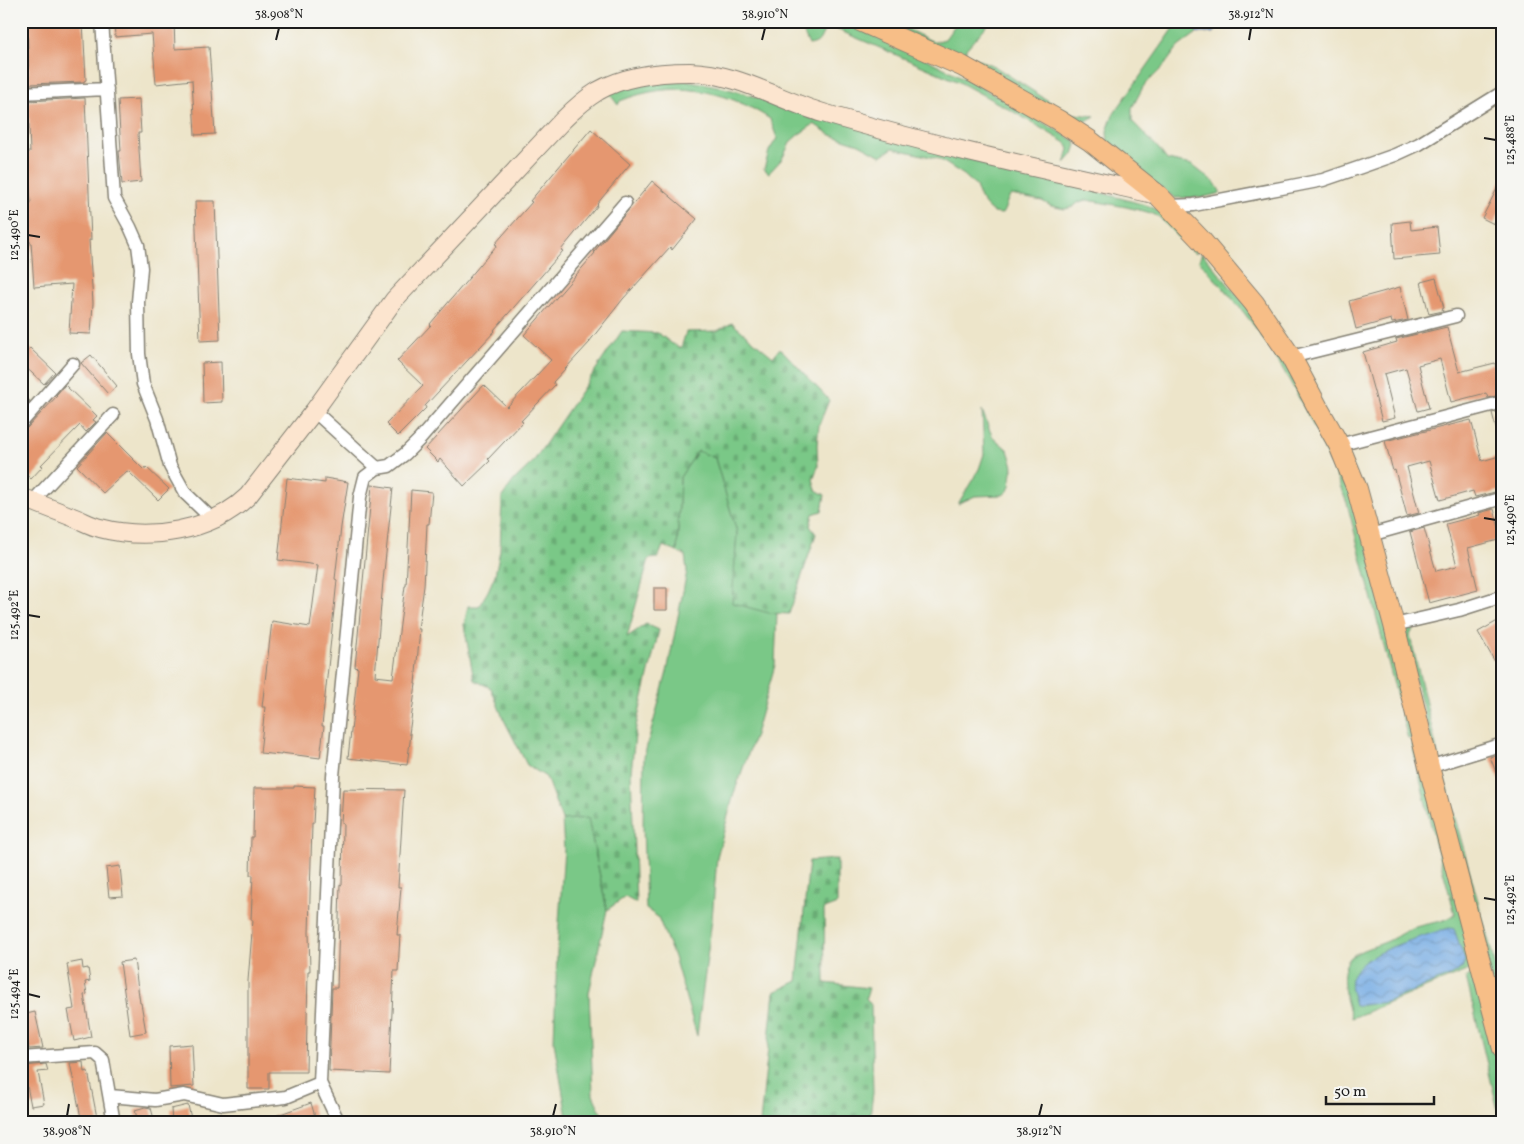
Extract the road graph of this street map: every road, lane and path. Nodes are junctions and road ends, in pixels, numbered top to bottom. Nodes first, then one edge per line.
1 (102, 21) edge
2 (860, 21) edge
3 (107, 89) junction
4 (1503, 92) edge
5 (21, 93) edge
6 (1163, 200) junction
7 (625, 203) dead end
8 (1456, 316) dead end
9 (1291, 357) junction
10 (73, 364) dead end
11 (1503, 402) edge
12 (314, 411) junction
13 (113, 415) dead end
14 (21, 423) edge
15 (1339, 445) junction
16 (377, 468) junction
17 (1503, 498) edge
18 (27, 499) edge
19 (212, 519) junction
20 (1370, 535) junction
21 (1503, 596) edge
22 (1394, 625) junction
23 (1503, 744) edge
24 (1429, 767) junction
25 (1503, 1049) edge
26 (21, 1058) edge
27 (320, 1083) junction
28 (110, 1096) junction
29 (114, 1123) edge
30 (338, 1123) edge

1 - 3 street
2 - 6 main road
3 - 5 street
3 - 19 street
4 - 6 street
6 - 9 main road
6 - 12 street
7 - 16 street
8 - 9 street
9 - 15 main road
10 - 14 street
11 - 15 street
12 - 16 street
12 - 19 street
13 - 18 street
15 - 20 main road
16 - 27 street
17 - 20 street
18 - 19 street
20 - 22 main road
21 - 22 street
22 - 24 main road
23 - 24 street
24 - 25 main road
26 - 28 street
27 - 28 street
27 - 30 street
28 - 29 street

